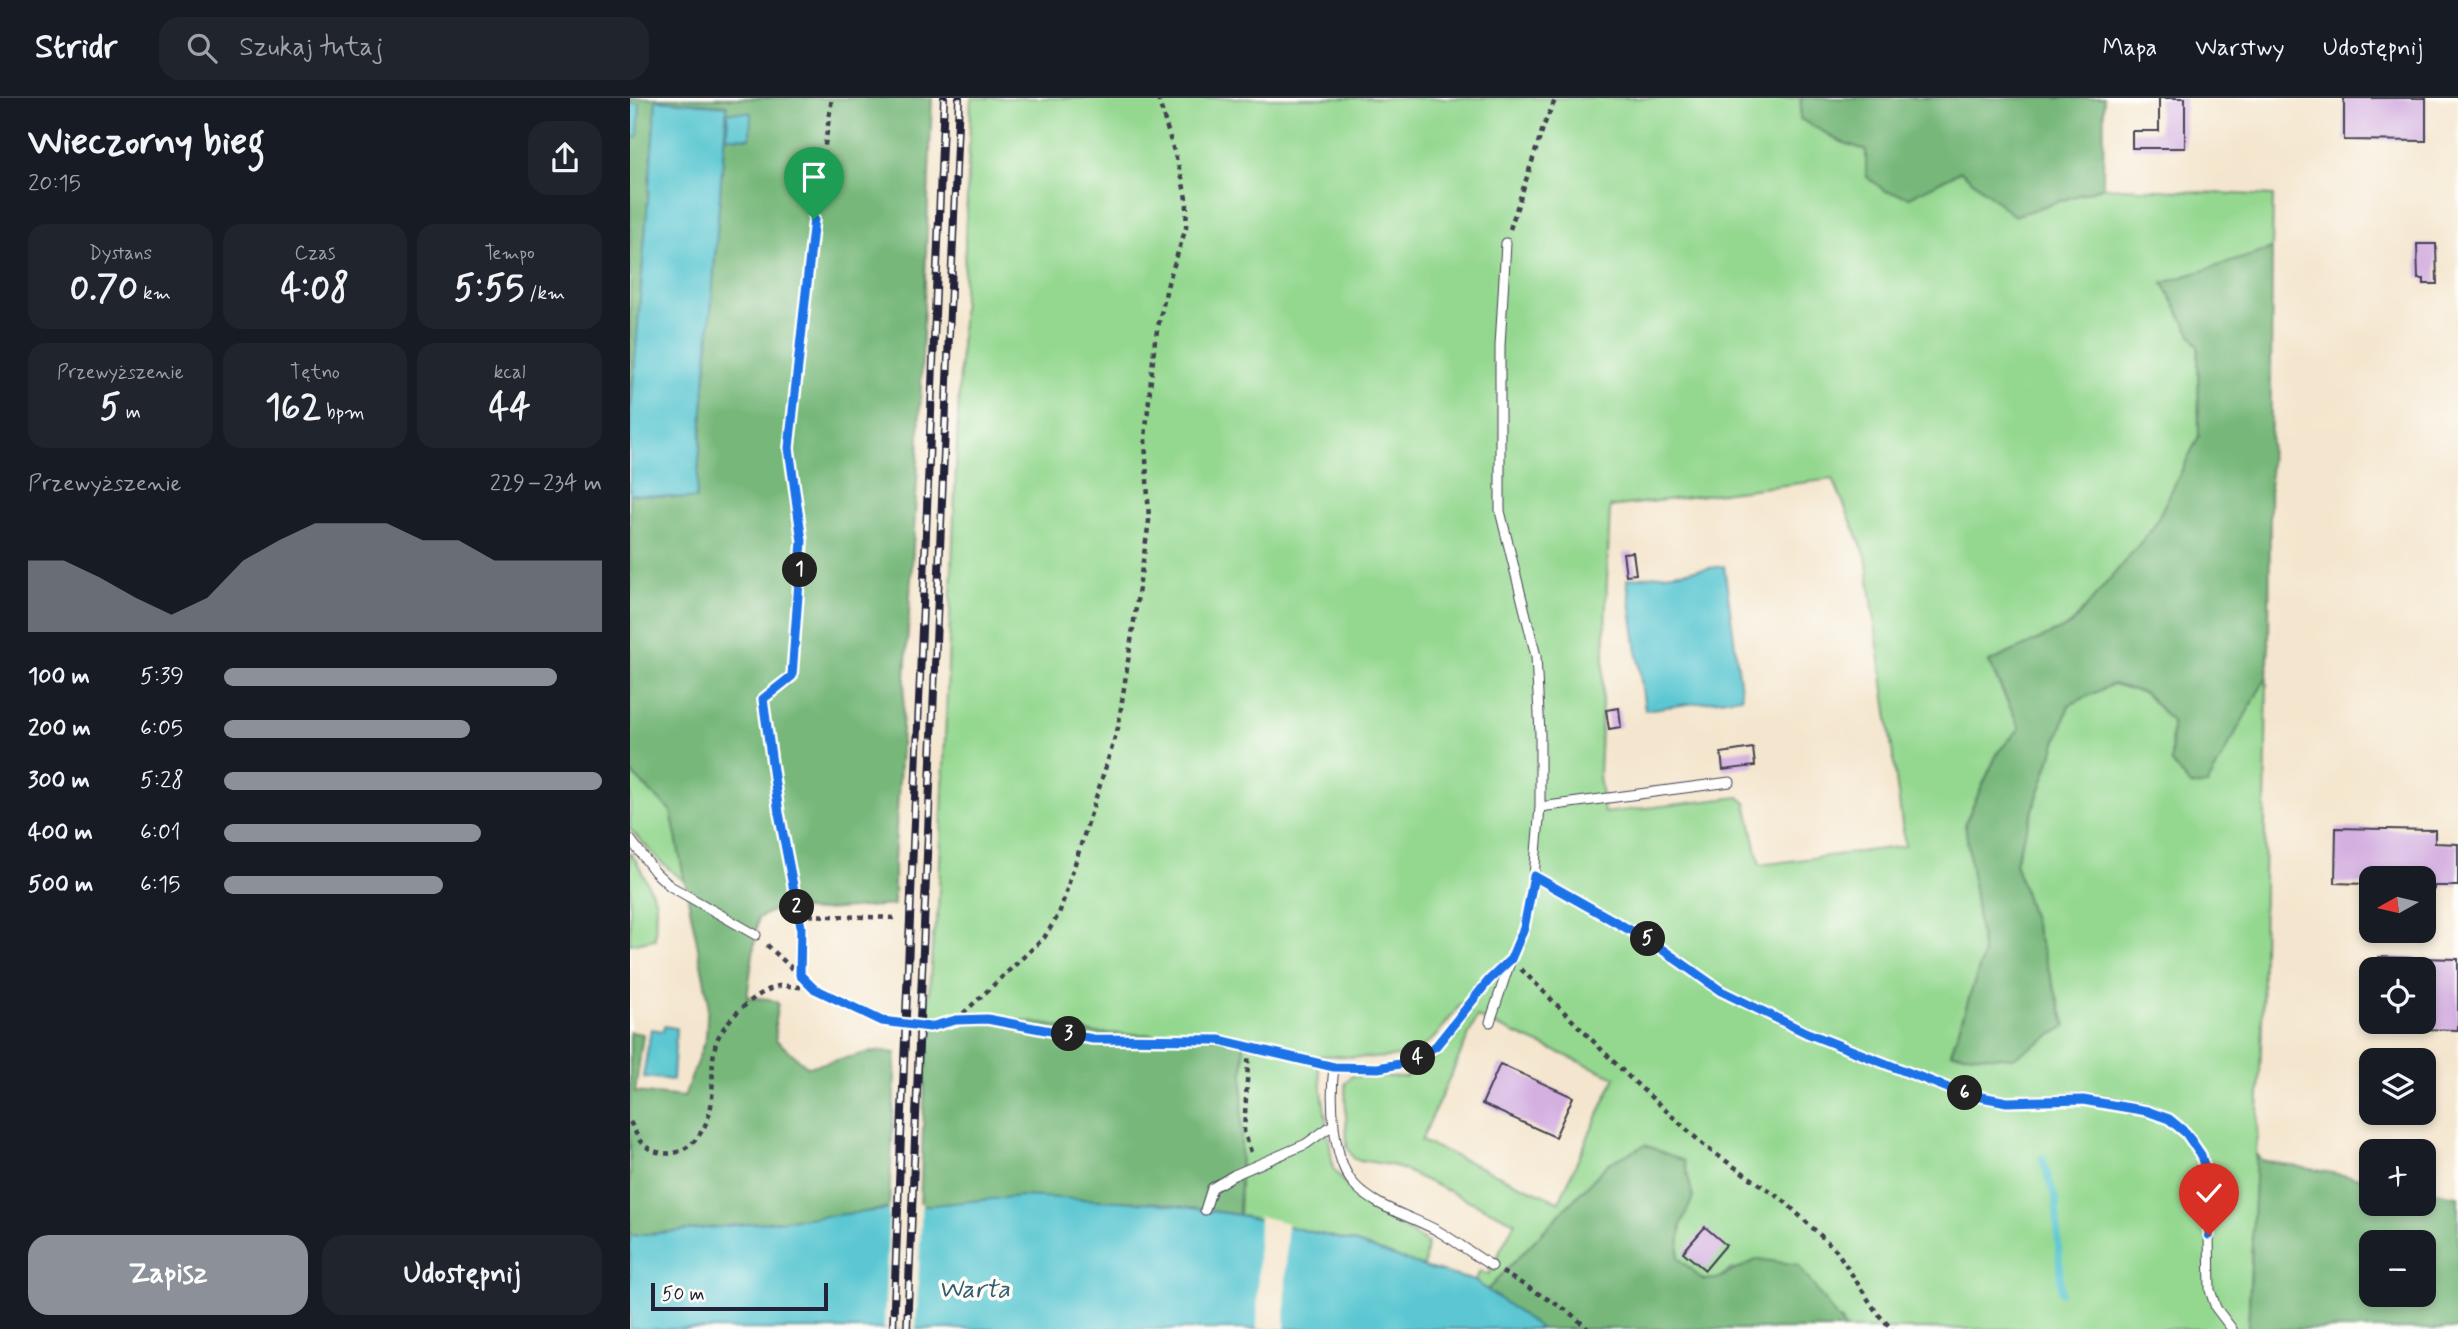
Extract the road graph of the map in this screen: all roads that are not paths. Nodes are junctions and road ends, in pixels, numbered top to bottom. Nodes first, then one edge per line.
1 (1506, 243) road end
2 (1730, 782) dead end
3 (1540, 807) junction
4 (630, 839) edge
5 (1534, 876) junction
6 (756, 935) road end
7 (1511, 959) junction
8 (1490, 1022) dead end
9 (1334, 1124) junction
10 (1205, 1210) dead end
11 (1492, 1266) road end
12 (2232, 1329) edge

1 - 3 lane
2 - 3 lane
3 - 5 lane
4 - 6 lane
5 - 7 lane
5 - 12 lane
7 - 8 lane
7 - 9 lane
9 - 10 lane
9 - 11 lane

